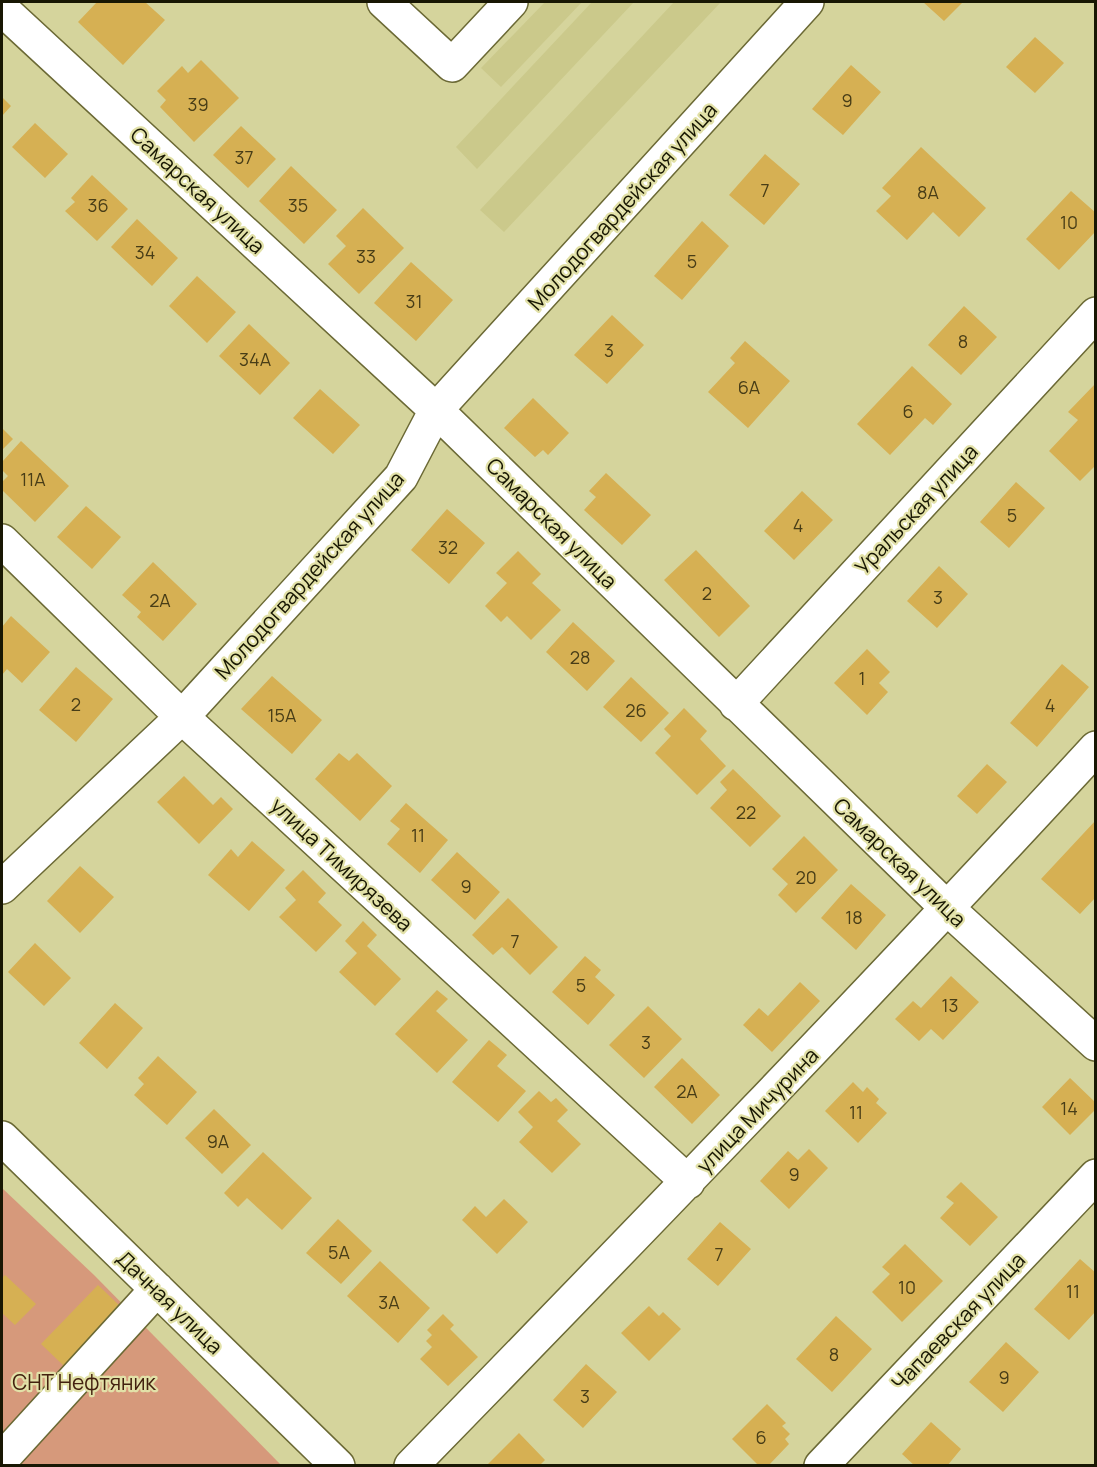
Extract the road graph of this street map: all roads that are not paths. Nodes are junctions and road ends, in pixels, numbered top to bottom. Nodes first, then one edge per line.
1 (384, 2) edge
2 (511, 2) edge
3 (807, 2) edge
4 (2, 9) edge
5 (1095, 314) edge
6 (436, 410) junction
7 (2, 541) edge
8 (736, 704) junction
9 (182, 717) junction
10 (1095, 748) edge
11 (2, 887) edge
12 (948, 909) junction
13 (1095, 1044) edge
14 (2, 1138) edge
15 (1095, 1176) edge
16 (688, 1182) junction
17 (157, 1289) junction
18 (2, 1460) edge
19 (338, 1466) edge
20 (411, 1466) edge
21 (821, 1466) edge

1 - 2 street
3 - 6 street, Молодогвардейская улица
4 - 6 street, Самарская улица
5 - 8 street, Уральская улица
6 - 8 street, Самарская улица
6 - 9 street, Молодогвардейская улица
7 - 9 street, улица Тимирязева
8 - 12 street, Самарская улица
9 - 11 street, Молодогвардейская улица
9 - 16 street, улица Тимирязева
10 - 12 street, улица Мичурина
12 - 13 street, Самарская улица
12 - 16 street, улица Мичурина
14 - 17 street, Дачная улица
15 - 21 street, Чапаевская улица
16 - 20 street, улица Мичурина
17 - 18 street
17 - 19 street, Дачная улица

